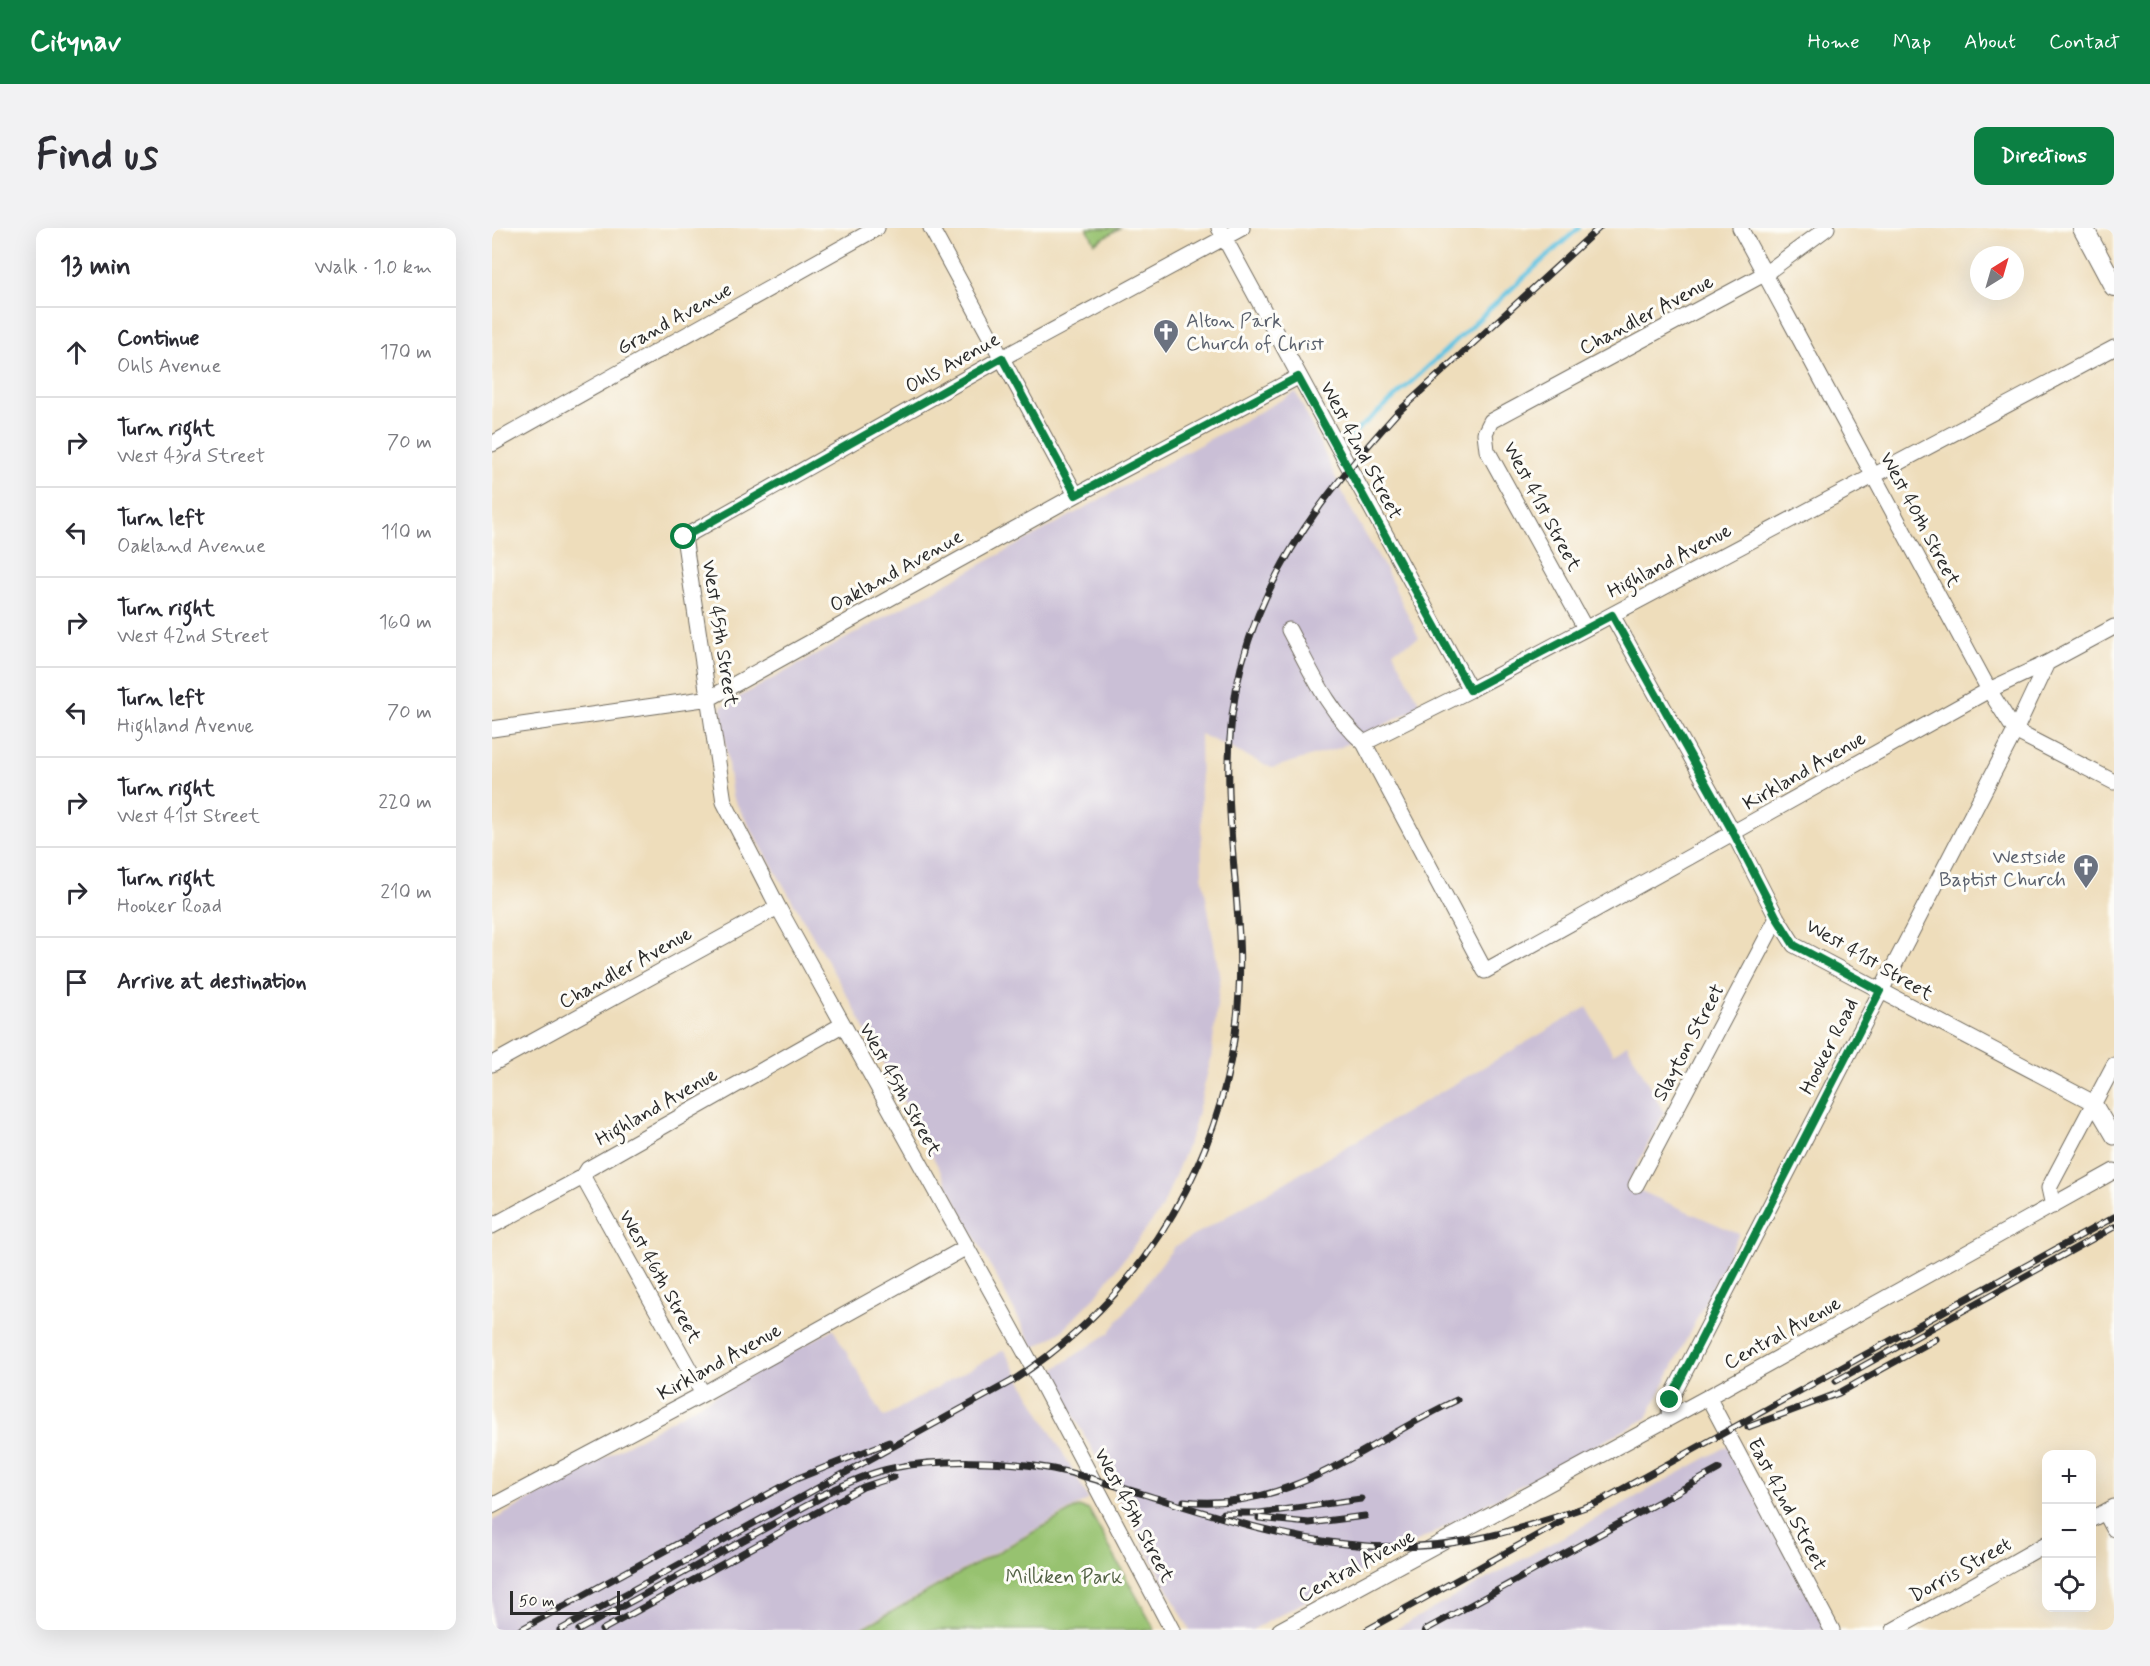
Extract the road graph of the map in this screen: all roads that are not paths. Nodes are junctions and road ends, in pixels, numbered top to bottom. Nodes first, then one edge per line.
1 (877, 228) edge
2 (931, 228) edge
3 (1242, 228) edge
4 (1740, 228) edge
5 (1827, 228) edge
6 (2083, 228) edge
7 (1222, 233) edge
8 (1766, 273) junction
9 (2114, 286) edge
10 (2114, 348) edge
11 (1002, 358) junction
12 (1298, 377) junction
13 (1485, 433) joint
14 (492, 444) edge
15 (1873, 474) junction
16 (1076, 495) junction
17 (684, 537) joint
18 (1612, 615) junction
19 (2114, 627) edge
20 (1585, 628) junction
21 (1289, 630) dead end
22 (2047, 663) junction
23 (1470, 690) junction
24 (1989, 690) junction
25 (710, 698) junction
26 (492, 729) edge
27 (2015, 731) junction
28 (1364, 743) junction
29 (2114, 782) edge
30 (1734, 834) junction
31 (778, 907) junction
32 (1777, 918) junction
33 (1880, 991) junction
34 (842, 1025) junction
35 (492, 1064) edge
36 (2114, 1065) edge
37 (2094, 1103) junction
38 (2114, 1137) edge
39 (2114, 1171) edge
40 (583, 1177) junction
41 (1636, 1185) dead end
42 (2053, 1206) junction
43 (492, 1226) edge
44 (965, 1248) junction
45 (703, 1394) junction
46 (1708, 1397) junction
47 (1669, 1417) junction
48 (492, 1506) edge
49 (2103, 1513) edge
50 (2114, 1529) edge
51 (2042, 1547) edge
52 (1172, 1630) edge
53 (1280, 1630) edge
54 (1832, 1630) edge
55 (1894, 1630) edge

1 - 14 street, Grand Avenue
2 - 11 street
3 - 7 street, Ohls Avenue
4 - 8 street, West 40th Street
5 - 8 street, Chandler Avenue
6 - 9 main road
7 - 11 street, Ohls Avenue
7 - 12 street, West 42nd Street
8 - 13 street, Chandler Avenue
8 - 15 street, West 40th Street
10 - 15 street, Highland Avenue
11 - 16 street
11 - 17 street, Ohls Avenue
12 - 16 street, Oakland Avenue
12 - 23 street, West 42nd Street
13 - 20 street, West 41st Street
15 - 18 street, Highland Avenue
15 - 24 street, West 40th Street
16 - 25 street, Oakland Avenue
17 - 25 street, West 45th Street
18 - 20 street, Highland Avenue
18 - 30 street, West 41st Street
19 - 22 street, Kirkland Avenue
20 - 23 street, Highland Avenue
21 - 28 street
22 - 24 street, Kirkland Avenue
22 - 27 street, Hooker Road
23 - 28 street, Highland Avenue
24 - 27 street, West 40th Street
24 - 30 street, Kirkland Avenue
25 - 26 street, Oakland Avenue
25 - 31 street, West 45th Street
27 - 29 street
27 - 33 street, Hooker Road
28 - 30 street, Kirkland Avenue
30 - 32 street, West 41st Street
31 - 34 street, West 45th Street
31 - 35 street, Chandler Avenue
32 - 33 street, West 41st Street
32 - 41 street, Slayton Street
33 - 37 street, West 41st Street
33 - 47 street, Hooker Road
34 - 40 street, Highland Avenue
34 - 44 street, West 45th Street
36 - 37 street
37 - 38 street
37 - 42 street
39 - 42 street, Central Avenue
40 - 43 street, Highland Avenue
40 - 45 street, West 46th Street
42 - 46 street, Central Avenue
44 - 45 street, Kirkland Avenue
44 - 52 street, West 45th Street
45 - 48 street, Kirkland Avenue
46 - 47 street, Central Avenue
46 - 54 street, East 42nd Street
47 - 53 street, Central Avenue
49 - 50 street
51 - 55 street, Dorris Street

